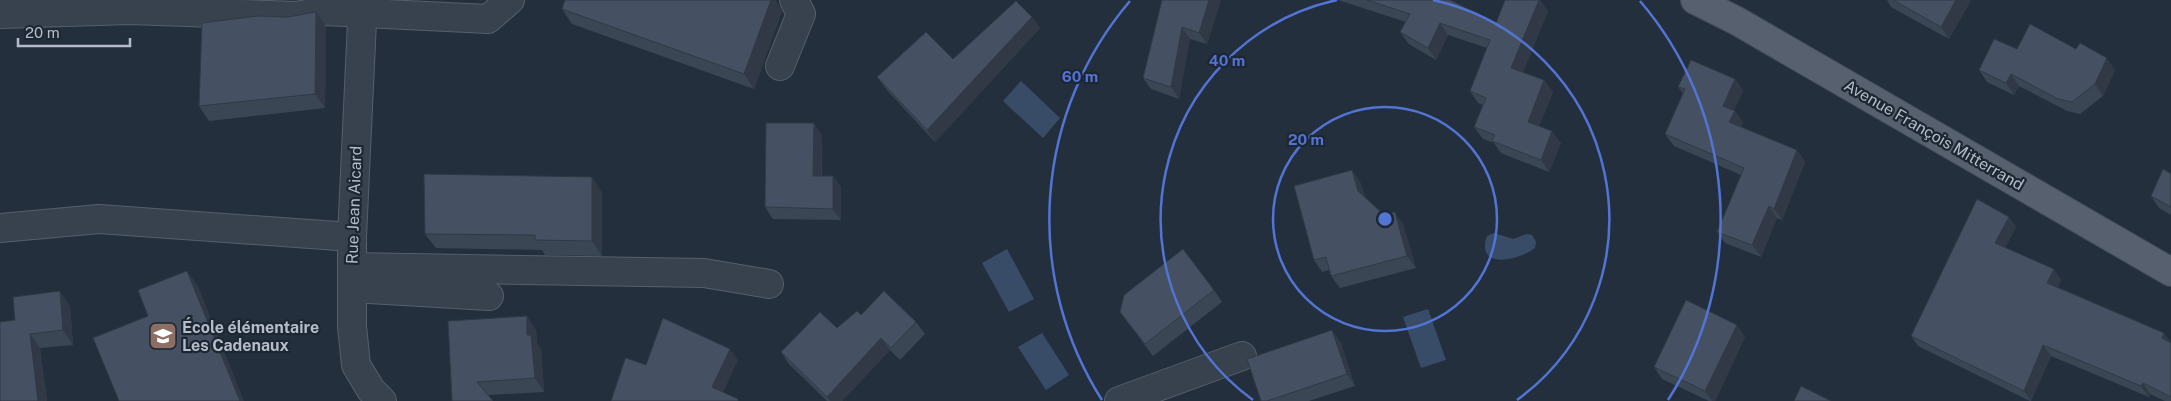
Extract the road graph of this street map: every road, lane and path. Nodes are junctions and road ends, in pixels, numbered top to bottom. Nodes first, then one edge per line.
1 (510, 0) edge
2 (794, 0) edge
3 (1696, 0) edge
4 (320, 6) edge
5 (362, 7) edge
6 (0, 14) edge
7 (780, 66) dead end
8 (0, 228) edge
9 (352, 237) junction
10 (2171, 272) edge
11 (352, 277) junction
12 (768, 284) dead end
13 (489, 296) dead end
14 (1242, 356) dead end
15 (382, 401) edge
16 (1119, 401) edge

1 - 5 street
2 - 7 street
3 - 10 main road, Avenue François Mitterrand
4 - 5 street
4 - 6 street
5 - 9 street, Rue Jean Aicard
8 - 9 street
9 - 11 street, Rue Jean Aicard
11 - 12 street
11 - 13 street
11 - 15 street, Rue Jean Aicard
14 - 16 street

